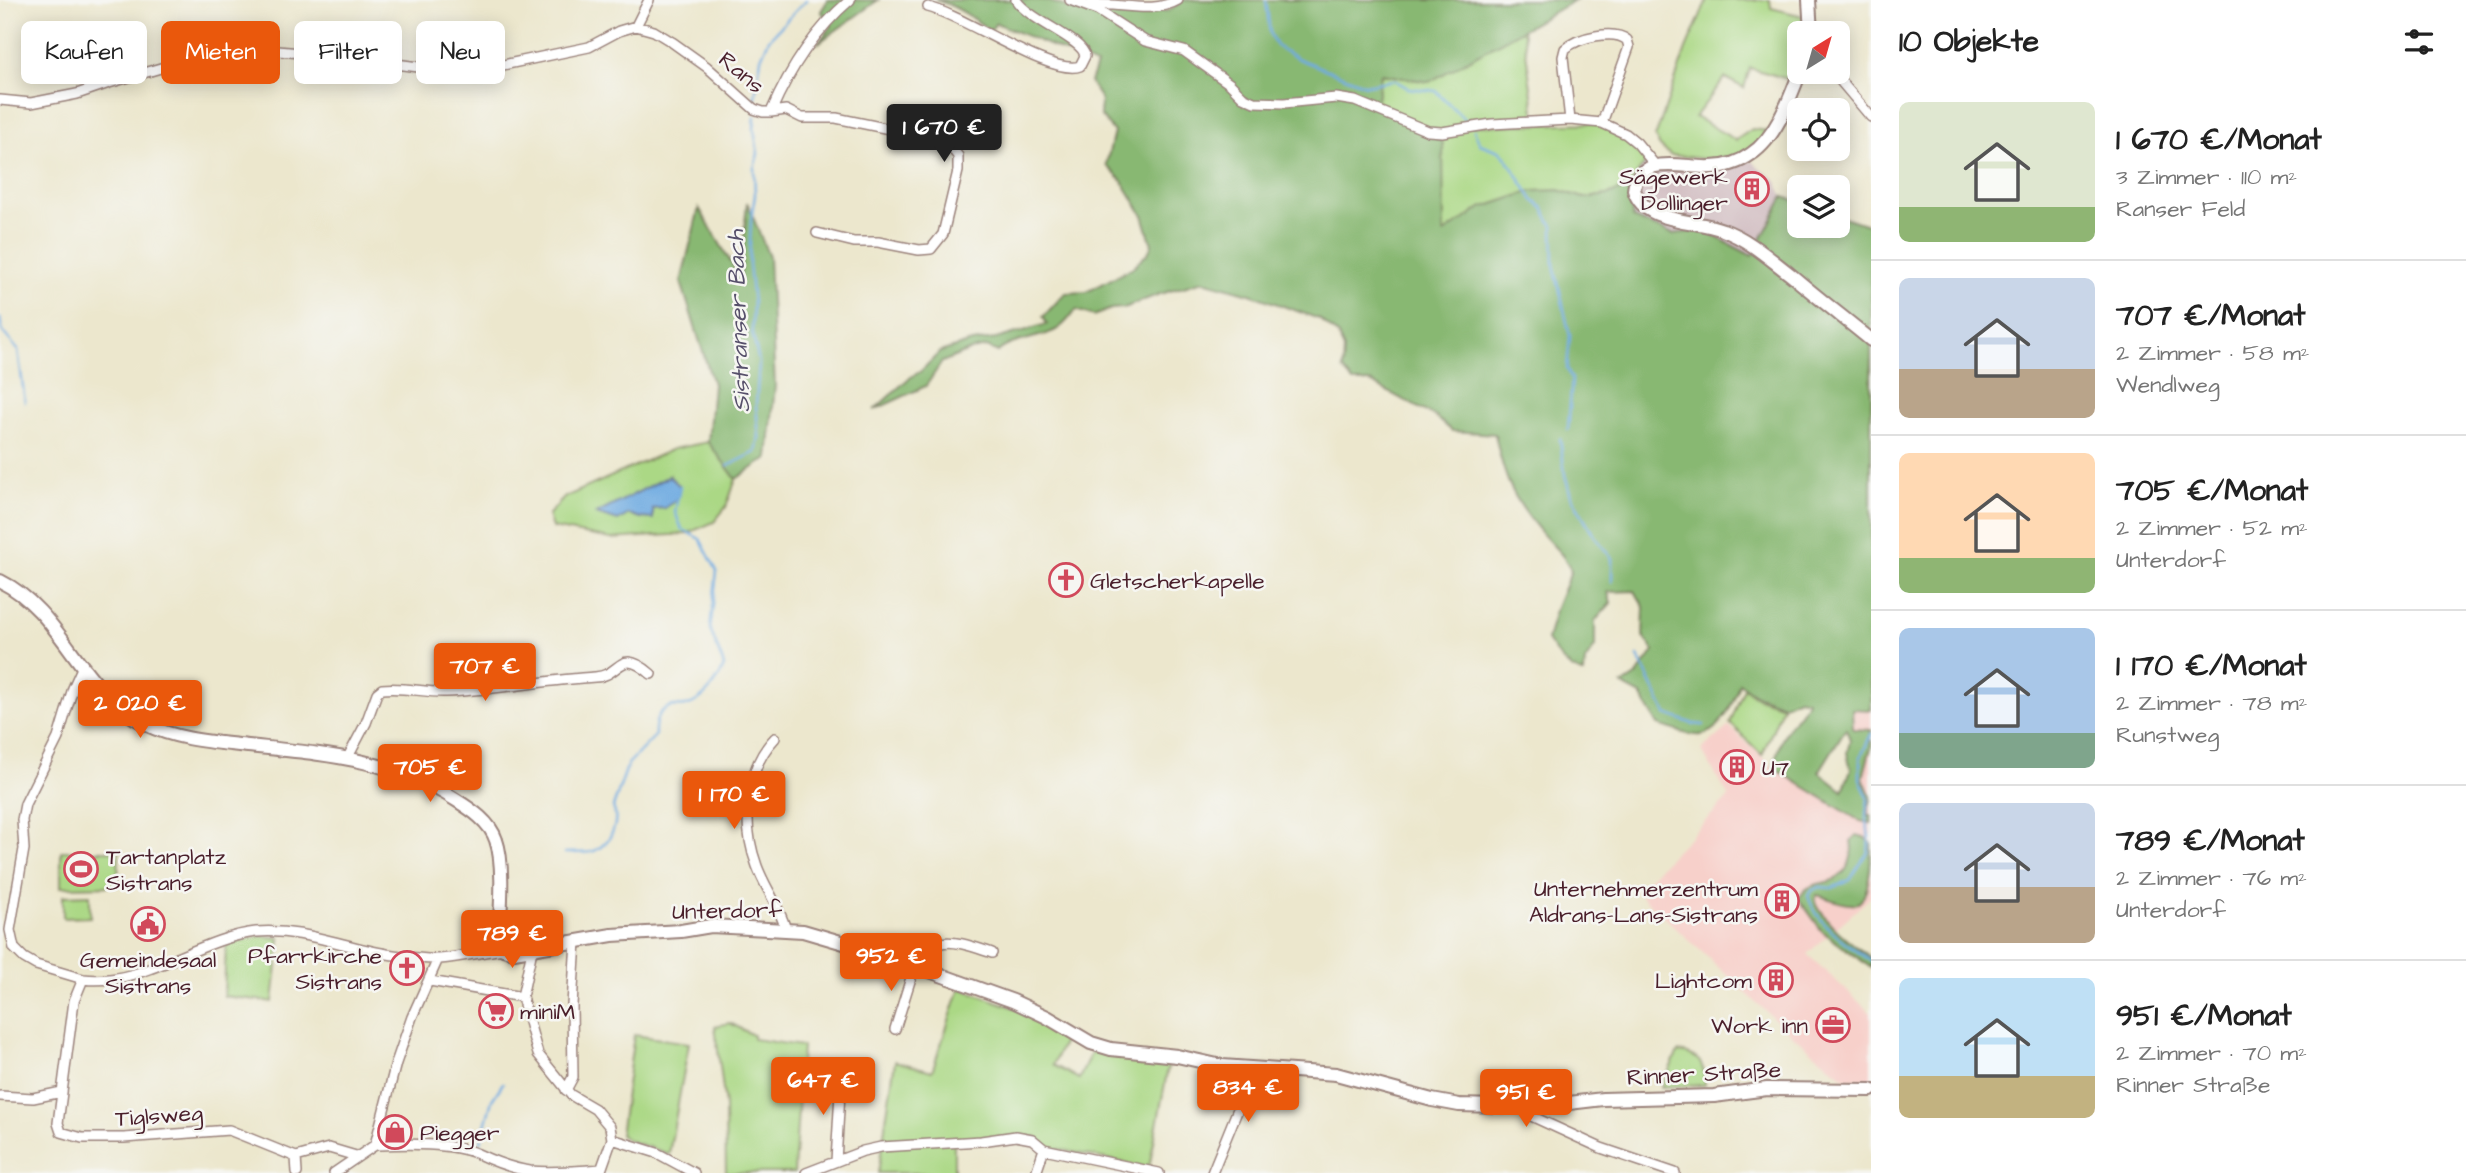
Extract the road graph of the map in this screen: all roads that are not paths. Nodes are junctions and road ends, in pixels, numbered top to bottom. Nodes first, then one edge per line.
1 (649, 0) edge
2 (850, 0) edge
3 (1016, 0) edge
4 (1070, 0) edge
5 (1178, 0) edge
6 (1809, 0) edge
7 (1086, 6) junction
8 (928, 7) dead end
9 (1810, 21) edge
10 (636, 26) junction
11 (1794, 84) edge
12 (1843, 84) edge
13 (0, 100) edge
14 (771, 112) junction
15 (1871, 117) edge
16 (1570, 120) junction
17 (1602, 123) junction
18 (1655, 165) junction
19 (817, 233) dead end
20 (1871, 340) edge
21 (0, 581) edge
22 (82, 668) junction
23 (650, 674) dead end
24 (775, 738) dead end
25 (348, 757) junction
26 (786, 930) junction
27 (576, 941) junction
28 (503, 949) junction
29 (532, 950) junction
30 (992, 953) dead end
31 (885, 954) junction
32 (438, 959) junction
33 (915, 965) junction
34 (83, 979) junction
35 (430, 981) junction
36 (522, 997) junction
37 (895, 1029) dead end
38 (1266, 1068) junction
39 (841, 1076) dead end
40 (566, 1090) junction
41 (1871, 1090) edge
42 (62, 1092) junction
43 (0, 1096) edge
44 (1522, 1106) junction
45 (612, 1139) junction
46 (375, 1145) junction
47 (1044, 1149) junction
48 (356, 1156) junction
49 (296, 1157) junction
50 (836, 1161) junction
51 (600, 1171) edge
52 (298, 1173) edge
53 (334, 1173) edge
54 (694, 1173) edge
55 (806, 1173) edge
56 (1036, 1173) edge
57 (1159, 1173) edge
58 (1212, 1173) edge
59 (1675, 1173) edge

1 - 10 street
2 - 14 street, Rans
3 - 8 street
4 - 7 street
5 - 7 street
6 - 9 main road
7 - 16 street
10 - 13 street
10 - 14 street, Rans
11 - 18 main road
12 - 15 street
14 - 19 street
16 - 17 street
16 - 17 street
17 - 18 street
18 - 20 main road
21 - 22 main road
22 - 25 main road
22 - 34 street
23 - 25 street
24 - 26 street
25 - 28 main road
26 - 27 main road, Unterdorf
26 - 31 main road, Unterdorf
27 - 29 main road, Unterdorf
27 - 40 street
28 - 29 main road, Unterdorf
28 - 32 street
29 - 36 street
30 - 31 street
31 - 33 main road, Unterdorf
32 - 34 street
32 - 35 street
33 - 37 street
33 - 38 main road, Rinner Straße
34 - 42 street, Tiglsweg
35 - 36 street
35 - 46 street
36 - 40 street
38 - 44 main road, Rinner Straße
38 - 58 street
39 - 50 street
40 - 45 street
41 - 44 main road, Rinner Straße
42 - 43 street
42 - 49 street, Tiglsweg
44 - 59 street
45 - 51 street
45 - 54 street
46 - 48 street
46 - 51 street
47 - 50 street
47 - 56 street
47 - 57 street
48 - 49 street
48 - 53 street
49 - 52 street
50 - 55 street

